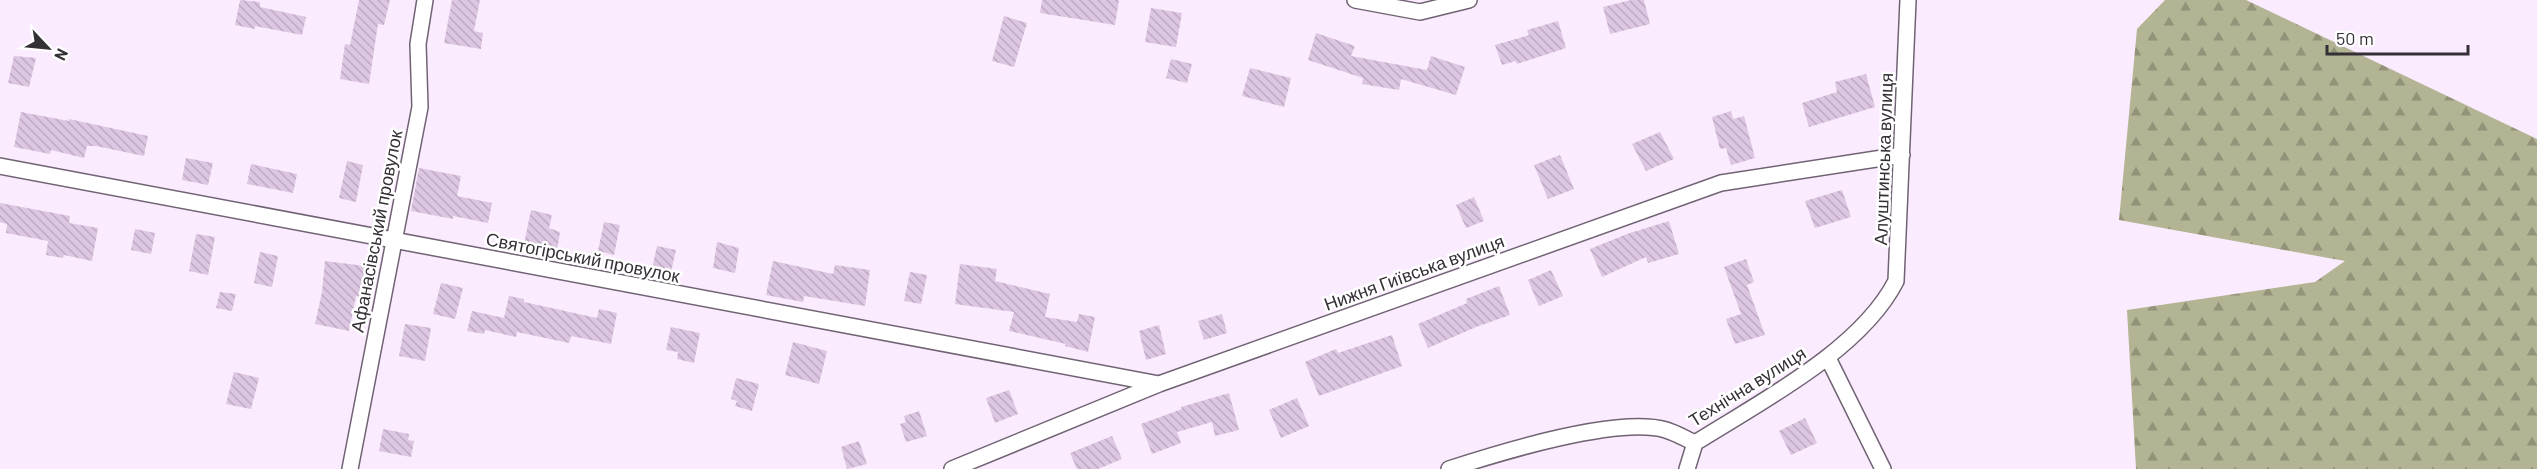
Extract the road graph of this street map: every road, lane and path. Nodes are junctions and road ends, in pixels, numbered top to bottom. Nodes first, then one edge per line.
1 (425, 0) edge
2 (1355, 0) edge
3 (1469, 0) edge
4 (1908, 0) edge
5 (1902, 155) junction
6 (0, 166) edge
7 (393, 241) junction
8 (1874, 312) joint
9 (1828, 358) junction
10 (1159, 384) junction
11 (1695, 443) junction
12 (350, 469) edge
13 (952, 469) edge
14 (1449, 469) edge
15 (1687, 469) edge
16 (1883, 469) edge

1 - 7 street, Афанасівський провулок
2 - 3 street
4 - 5 street, Алуштинська вулиця
5 - 8 street, Алуштинська вулиця
5 - 10 street, Нижня Гиївська вулиця
6 - 7 street, Святогірський провулок
7 - 10 street, Святогірський провулок
7 - 12 street, Афанасівський провулок
8 - 9 street, Технічна вулиця
9 - 11 street, Технічна вулиця
9 - 16 street
10 - 13 street, Нижня Гиївська вулиця
11 - 14 street, Технічна вулиця
11 - 15 street

